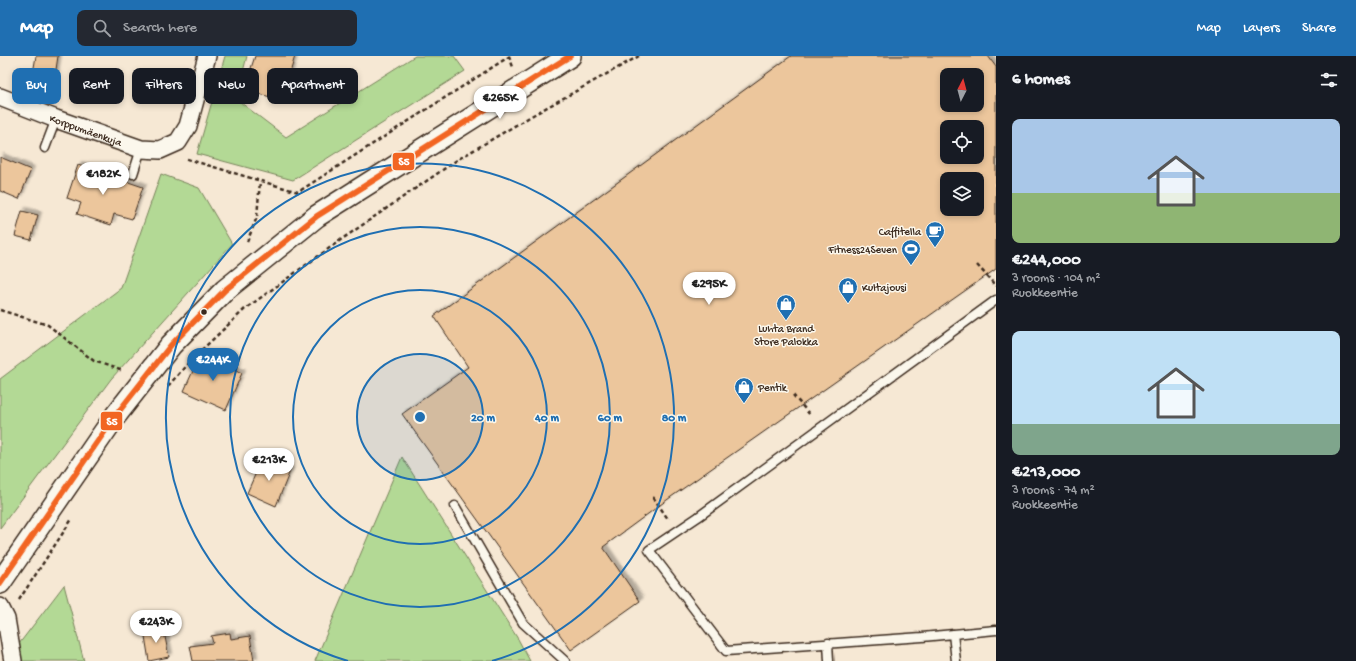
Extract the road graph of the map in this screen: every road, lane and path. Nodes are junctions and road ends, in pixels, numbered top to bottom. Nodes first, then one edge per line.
1 (207, 56) edge
2 (510, 56) edge
3 (639, 56) edge
4 (562, 58) edge
5 (0, 97) edge
6 (56, 119) junction
7 (45, 148) dead end
8 (141, 149) junction
9 (133, 174) dead end
10 (260, 181) dead end
11 (298, 192) dead end
12 (247, 242) dead end
13 (977, 264) dead end
14 (996, 286) edge
15 (996, 300) edge
16 (0, 310) edge
17 (144, 378) junction
18 (167, 388) dead end
19 (793, 395) dead end
20 (806, 422) dead end
21 (653, 497) dead end
22 (455, 506) dead end
23 (76, 513) dead end
24 (674, 514) dead end
25 (0, 583) edge
26 (3, 613) edge
27 (996, 630) edge
28 (953, 634) junction
29 (828, 643) junction
30 (14, 661) edge
31 (565, 661) edge
32 (829, 661) edge
33 (956, 661) edge

1 - 8 street, Korppumäenkuja
2 - 11 path
3 - 18 path
4 - 17 street
5 - 6 street, Korppumäenkuja
6 - 7 lane
6 - 8 street, Korppumäenkuja
8 - 9 lane
10 - 12 path
13 - 14 path
15 - 29 lane
16 - 17 path
17 - 25 street
19 - 20 path
21 - 24 path
22 - 31 lane
23 - 26 path
26 - 30 street
27 - 28 lane
28 - 29 lane
28 - 33 lane
29 - 32 lane

